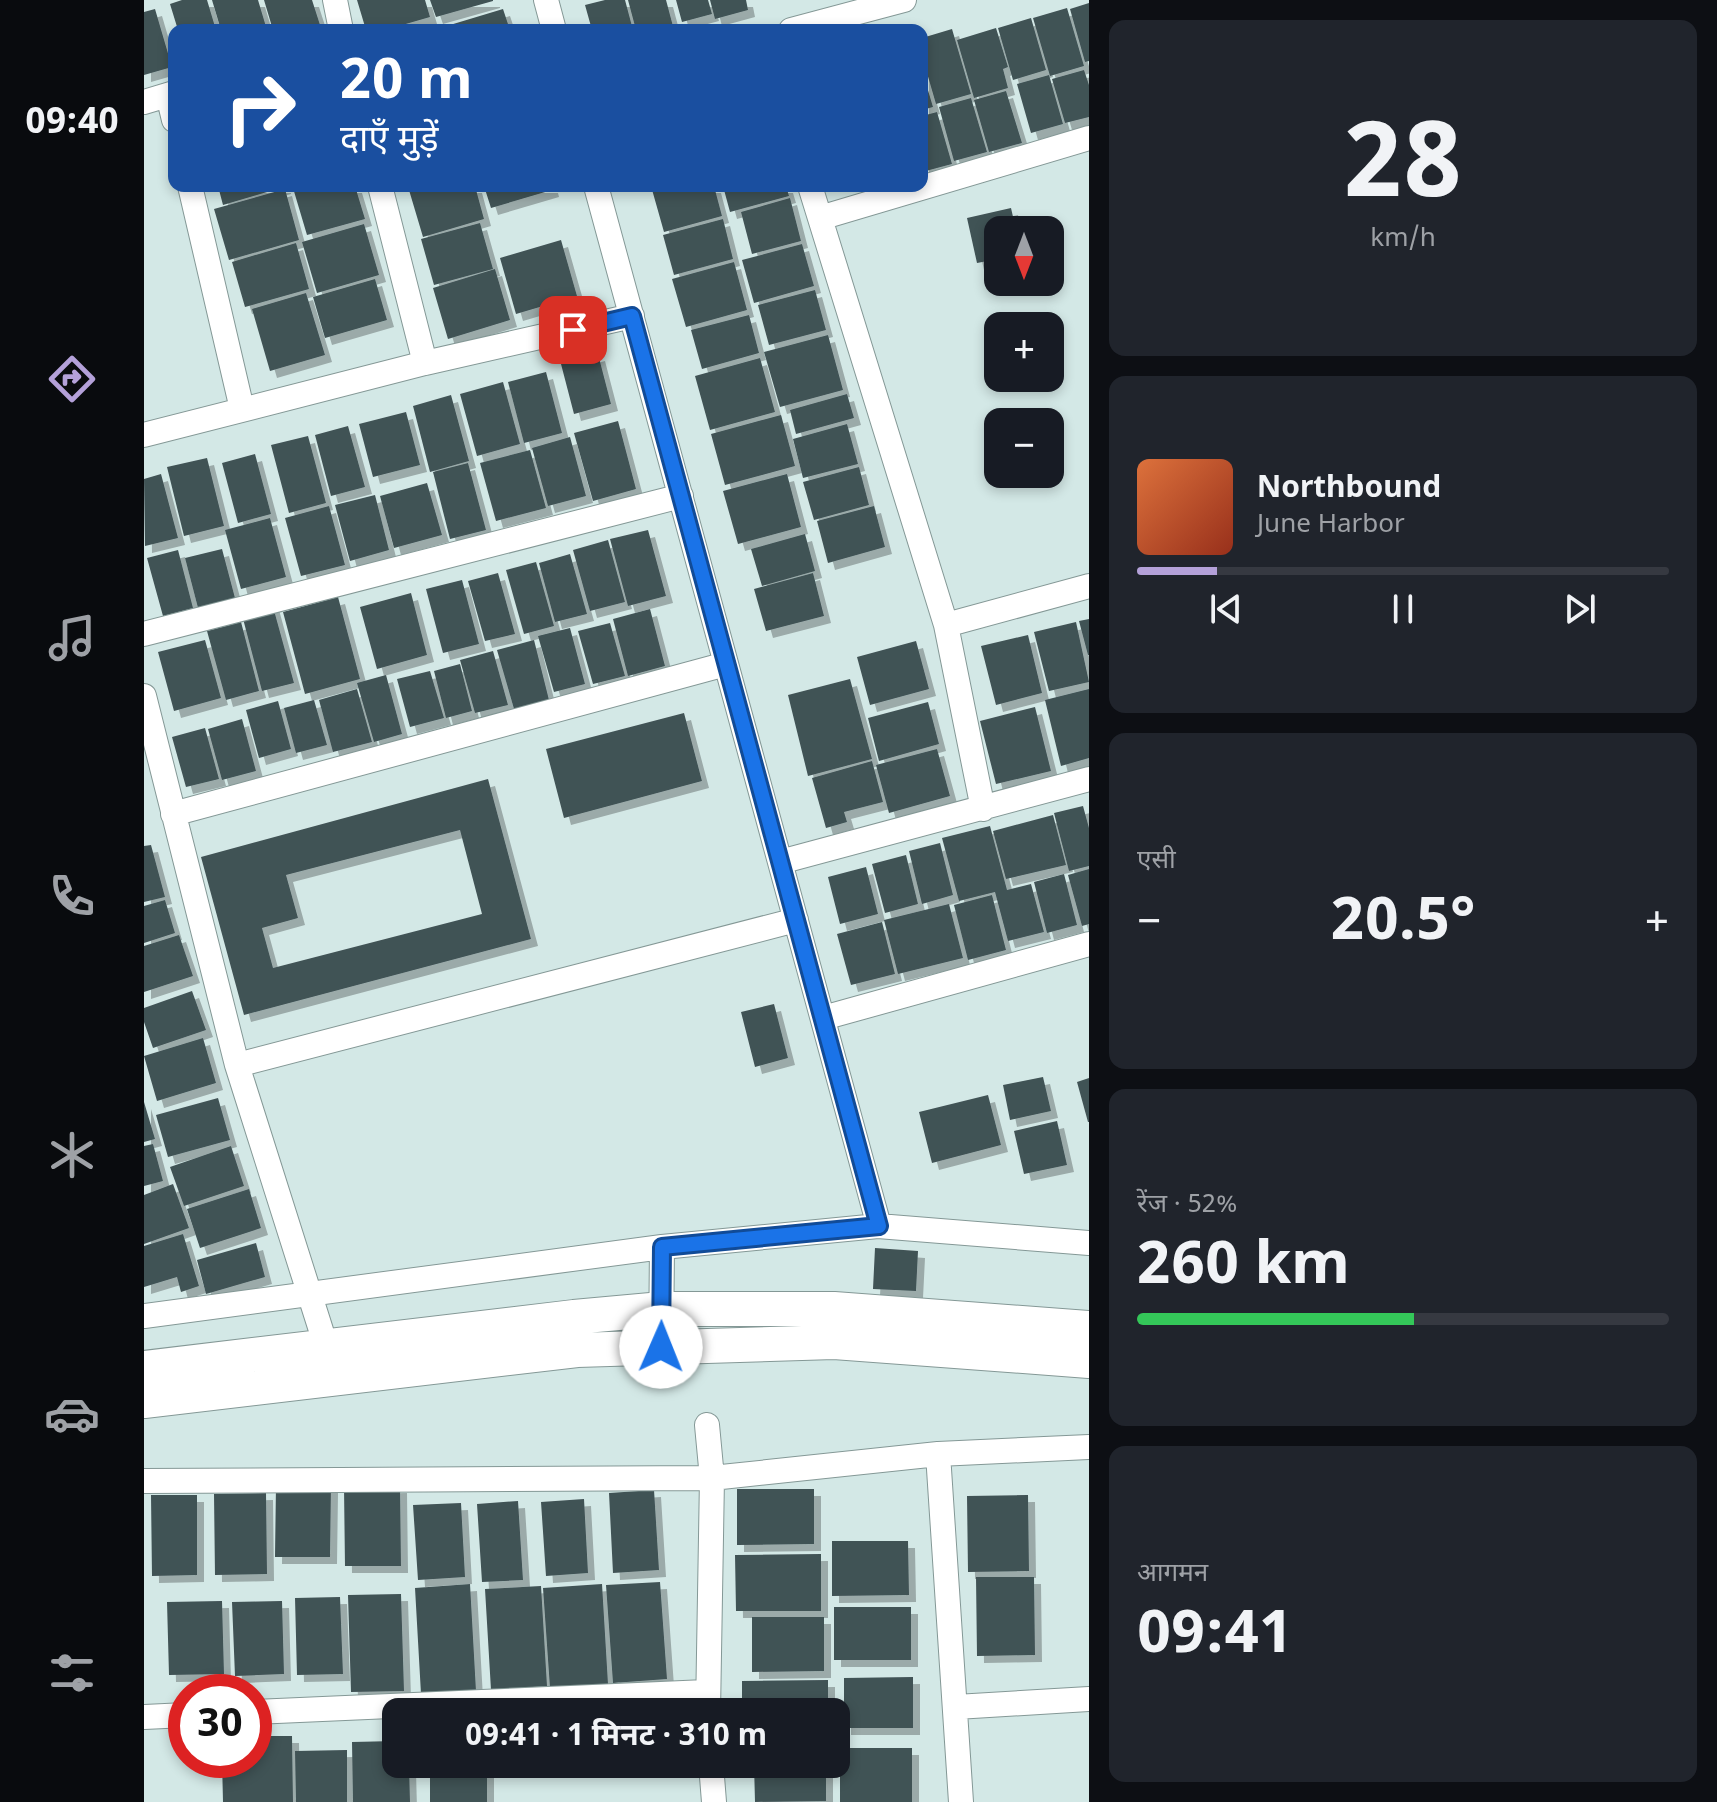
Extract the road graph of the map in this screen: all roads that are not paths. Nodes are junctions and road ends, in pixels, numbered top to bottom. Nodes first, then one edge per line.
1 (335, 0) edge
2 (546, 0) edge
3 (904, 0) edge
4 (340, 24) edge
5 (552, 24) edge
6 (814, 24) edge
7 (168, 95) edge
8 (144, 102) edge
9 (1089, 138) edge
10 (928, 186) edge
11 (191, 192) edge
12 (382, 192) edge
13 (598, 192) edge
14 (812, 192) edge
15 (907, 192) edge
16 (820, 218) junction
17 (632, 316) junction
18 (425, 363) junction
19 (242, 409) junction
20 (144, 435) edge
21 (681, 496) junction
22 (1089, 586) edge
23 (946, 625) junction
24 (144, 634) edge
25 (726, 664) junction
26 (144, 696) edge
27 (1089, 779) edge
28 (983, 809) junction
29 (173, 814) junction
30 (780, 862) junction
31 (796, 920) junction
32 (1089, 944) edge
33 (823, 1018) junction
34 (237, 1065) junction
35 (879, 1226) junction
36 (1089, 1243) edge
37 (662, 1247) junction
38 (311, 1293) junction
39 (662, 1309) junction
40 (144, 1316) edge
41 (1089, 1328) edge
42 (326, 1346) junction
43 (661, 1347) junction
44 (1089, 1361) edge
45 (144, 1368) edge
46 (144, 1401) edge
47 (707, 1425) dead end
48 (1089, 1447) edge
49 (938, 1454) junction
50 (712, 1478) junction
51 (144, 1481) edge
52 (707, 1698) edge
53 (1089, 1699) edge
54 (956, 1707) junction
55 (382, 1709) edge
56 (272, 1712) edge
57 (168, 1716) edge
58 (144, 1717) edge
59 (712, 1778) edge
60 (714, 1802) edge
61 (961, 1802) edge

1 - 4 street
2 - 5 street
3 - 6 street
7 - 8 street
9 - 10 street
11 - 19 street
12 - 18 street
13 - 17 street
14 - 16 street
15 - 16 street
16 - 23 street
17 - 18 street
17 - 21 street
18 - 19 street
19 - 20 street
21 - 24 street
21 - 25 street
22 - 23 street
23 - 28 street
25 - 29 street
25 - 30 street
26 - 29 street
27 - 28 street
28 - 30 street
29 - 34 street
30 - 31 street
31 - 33 street
31 - 34 street
32 - 33 street
33 - 35 street
34 - 38 street
35 - 36 street
35 - 37 street
37 - 38 street
37 - 39 street
38 - 40 street
38 - 42 street
39 - 41 main road
39 - 42 main road
39 - 43 street
42 - 45 main road
43 - 44 main road
43 - 46 main road
47 - 50 street
48 - 49 street
49 - 50 street
49 - 54 street
50 - 51 street
50 - 52 street
53 - 54 street
54 - 61 street
55 - 56 street
57 - 58 street
59 - 60 street

